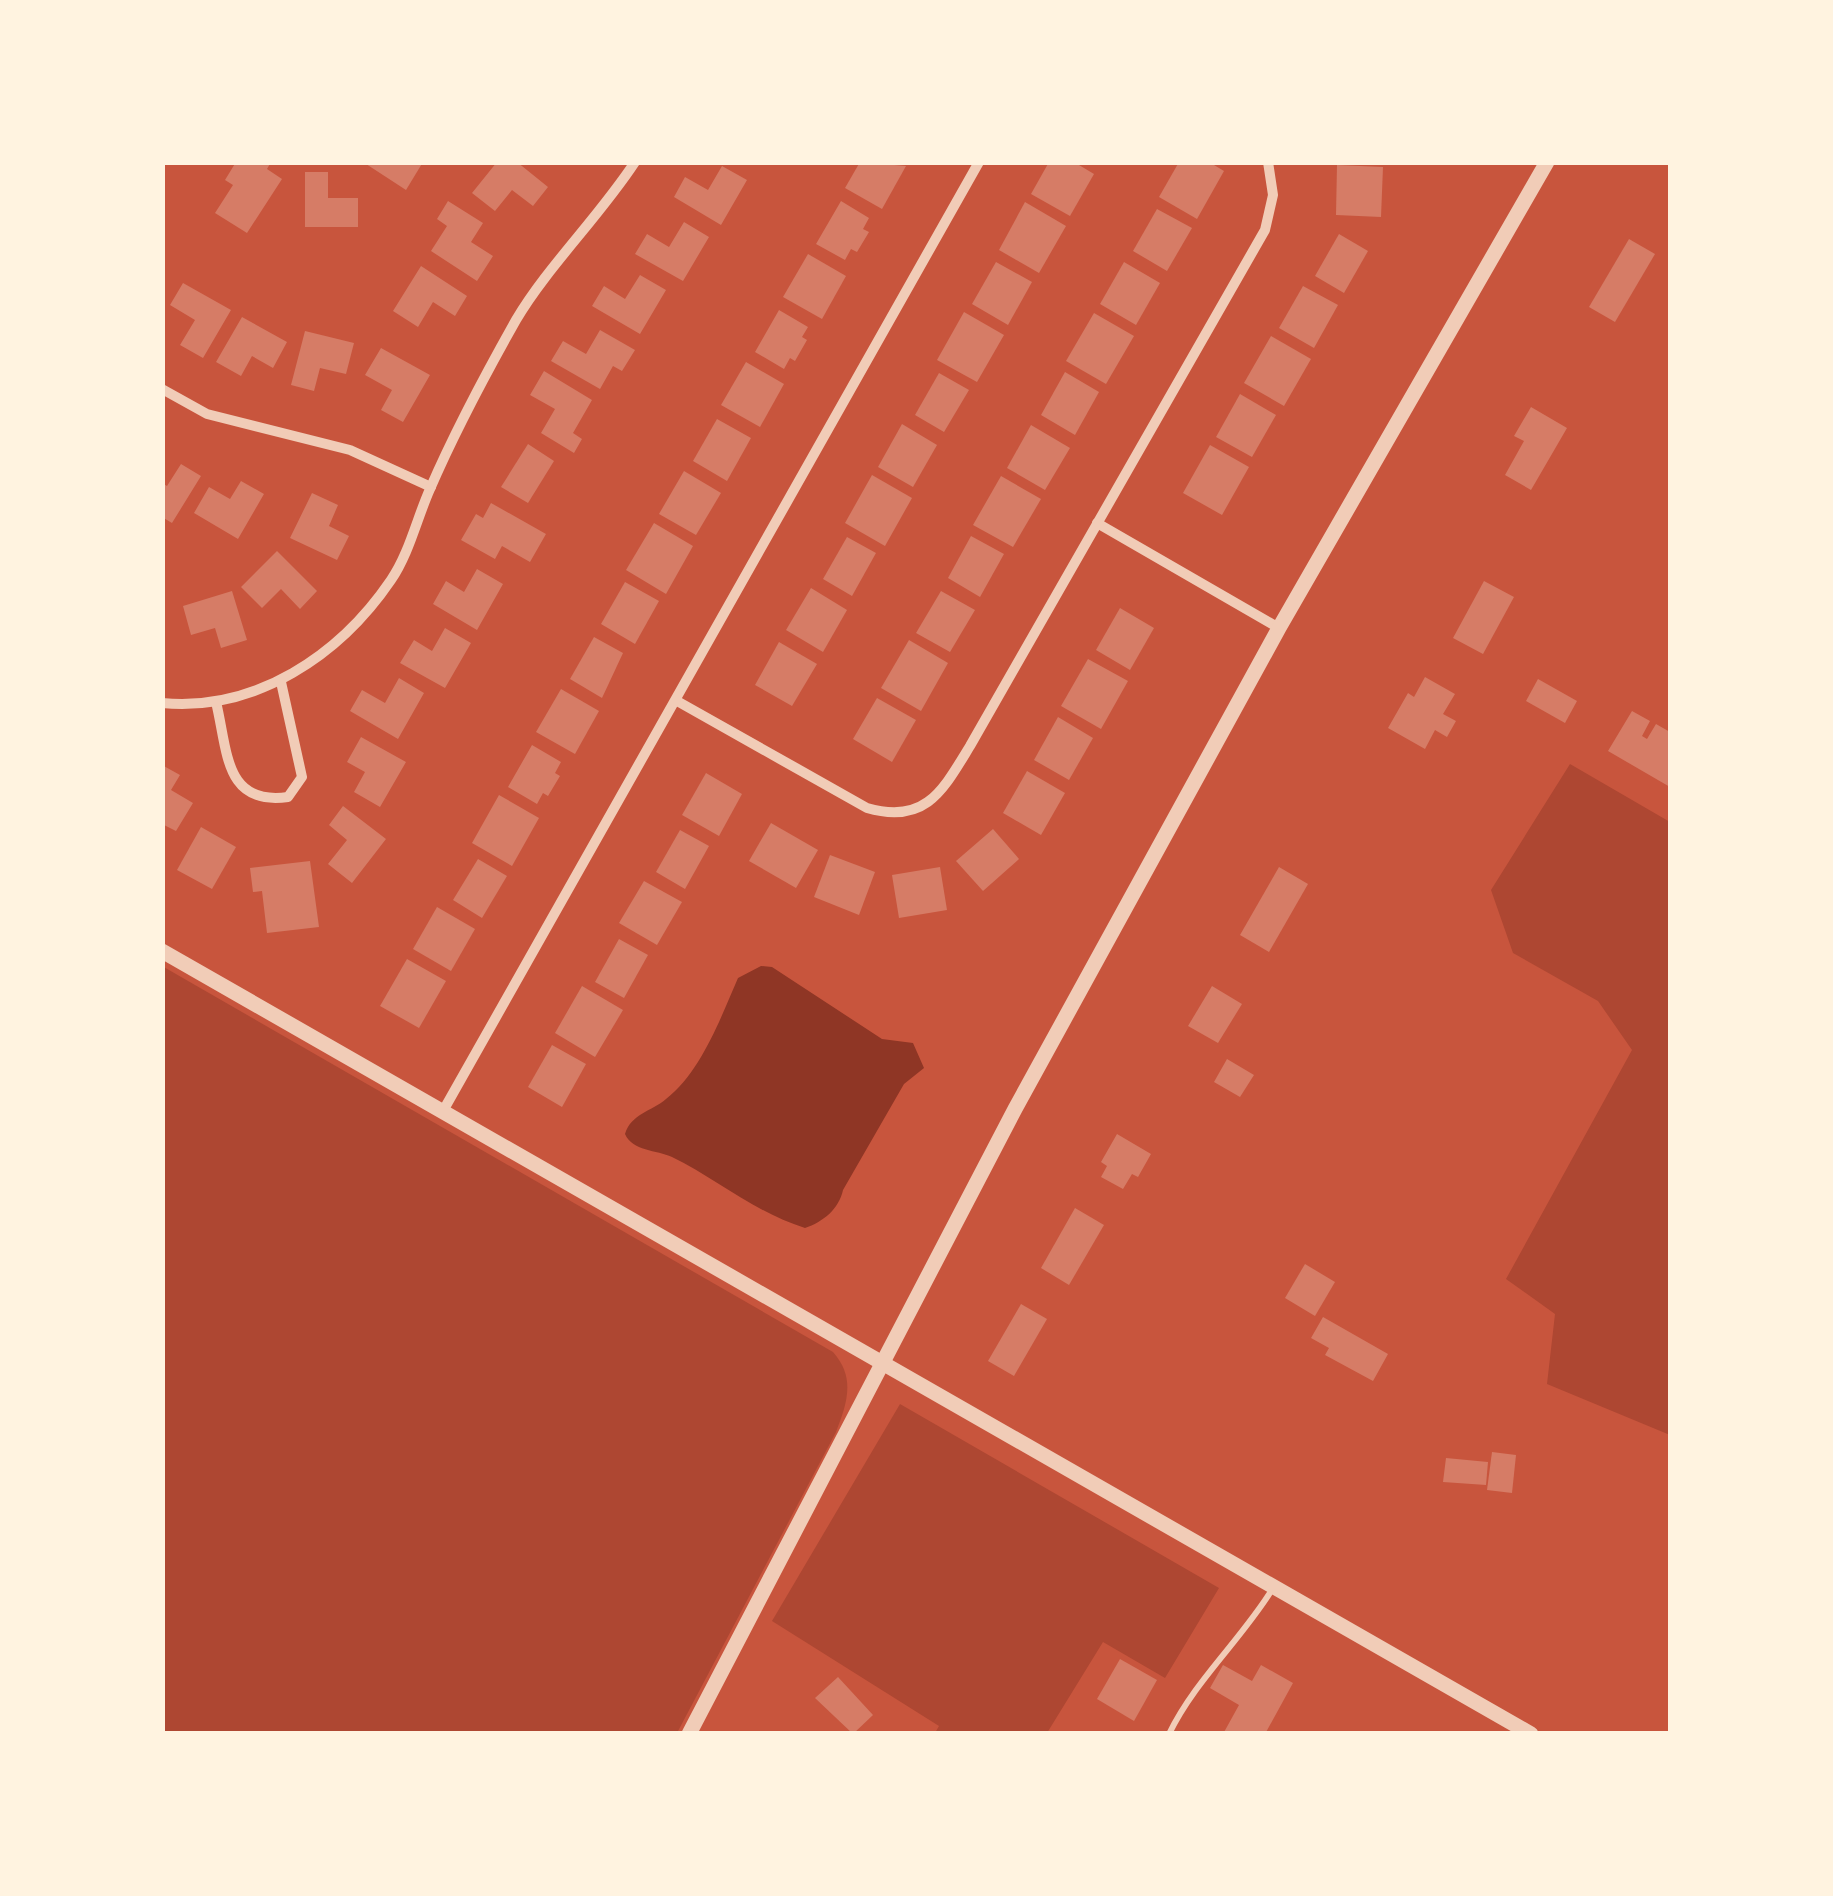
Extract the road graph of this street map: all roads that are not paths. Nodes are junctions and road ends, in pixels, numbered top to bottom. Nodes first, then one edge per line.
1 (635, 162) edge
2 (980, 162) edge
3 (1268, 162) edge
4 (1547, 162) edge
5 (162, 389) edge
6 (431, 487) junction
7 (1096, 523) junction
8 (1279, 628) junction
9 (281, 682) junction
10 (216, 702) junction
11 (677, 702) junction
12 (162, 703) edge
13 (162, 951) edge
14 (443, 1112) junction
15 (882, 1363) junction
16 (1274, 1587) junction
17 (689, 1734) edge
18 (1170, 1734) edge
19 (1531, 1734) edge

1 - 6 street
2 - 11 street
3 - 7 street
4 - 8 street
5 - 6 street
6 - 9 street
7 - 8 street
7 - 11 street
8 - 15 street
9 - 10 street
9 - 10 street
10 - 12 street
11 - 14 street
13 - 14 street
14 - 15 street
15 - 16 street
15 - 17 street
16 - 18 lane
16 - 19 street

